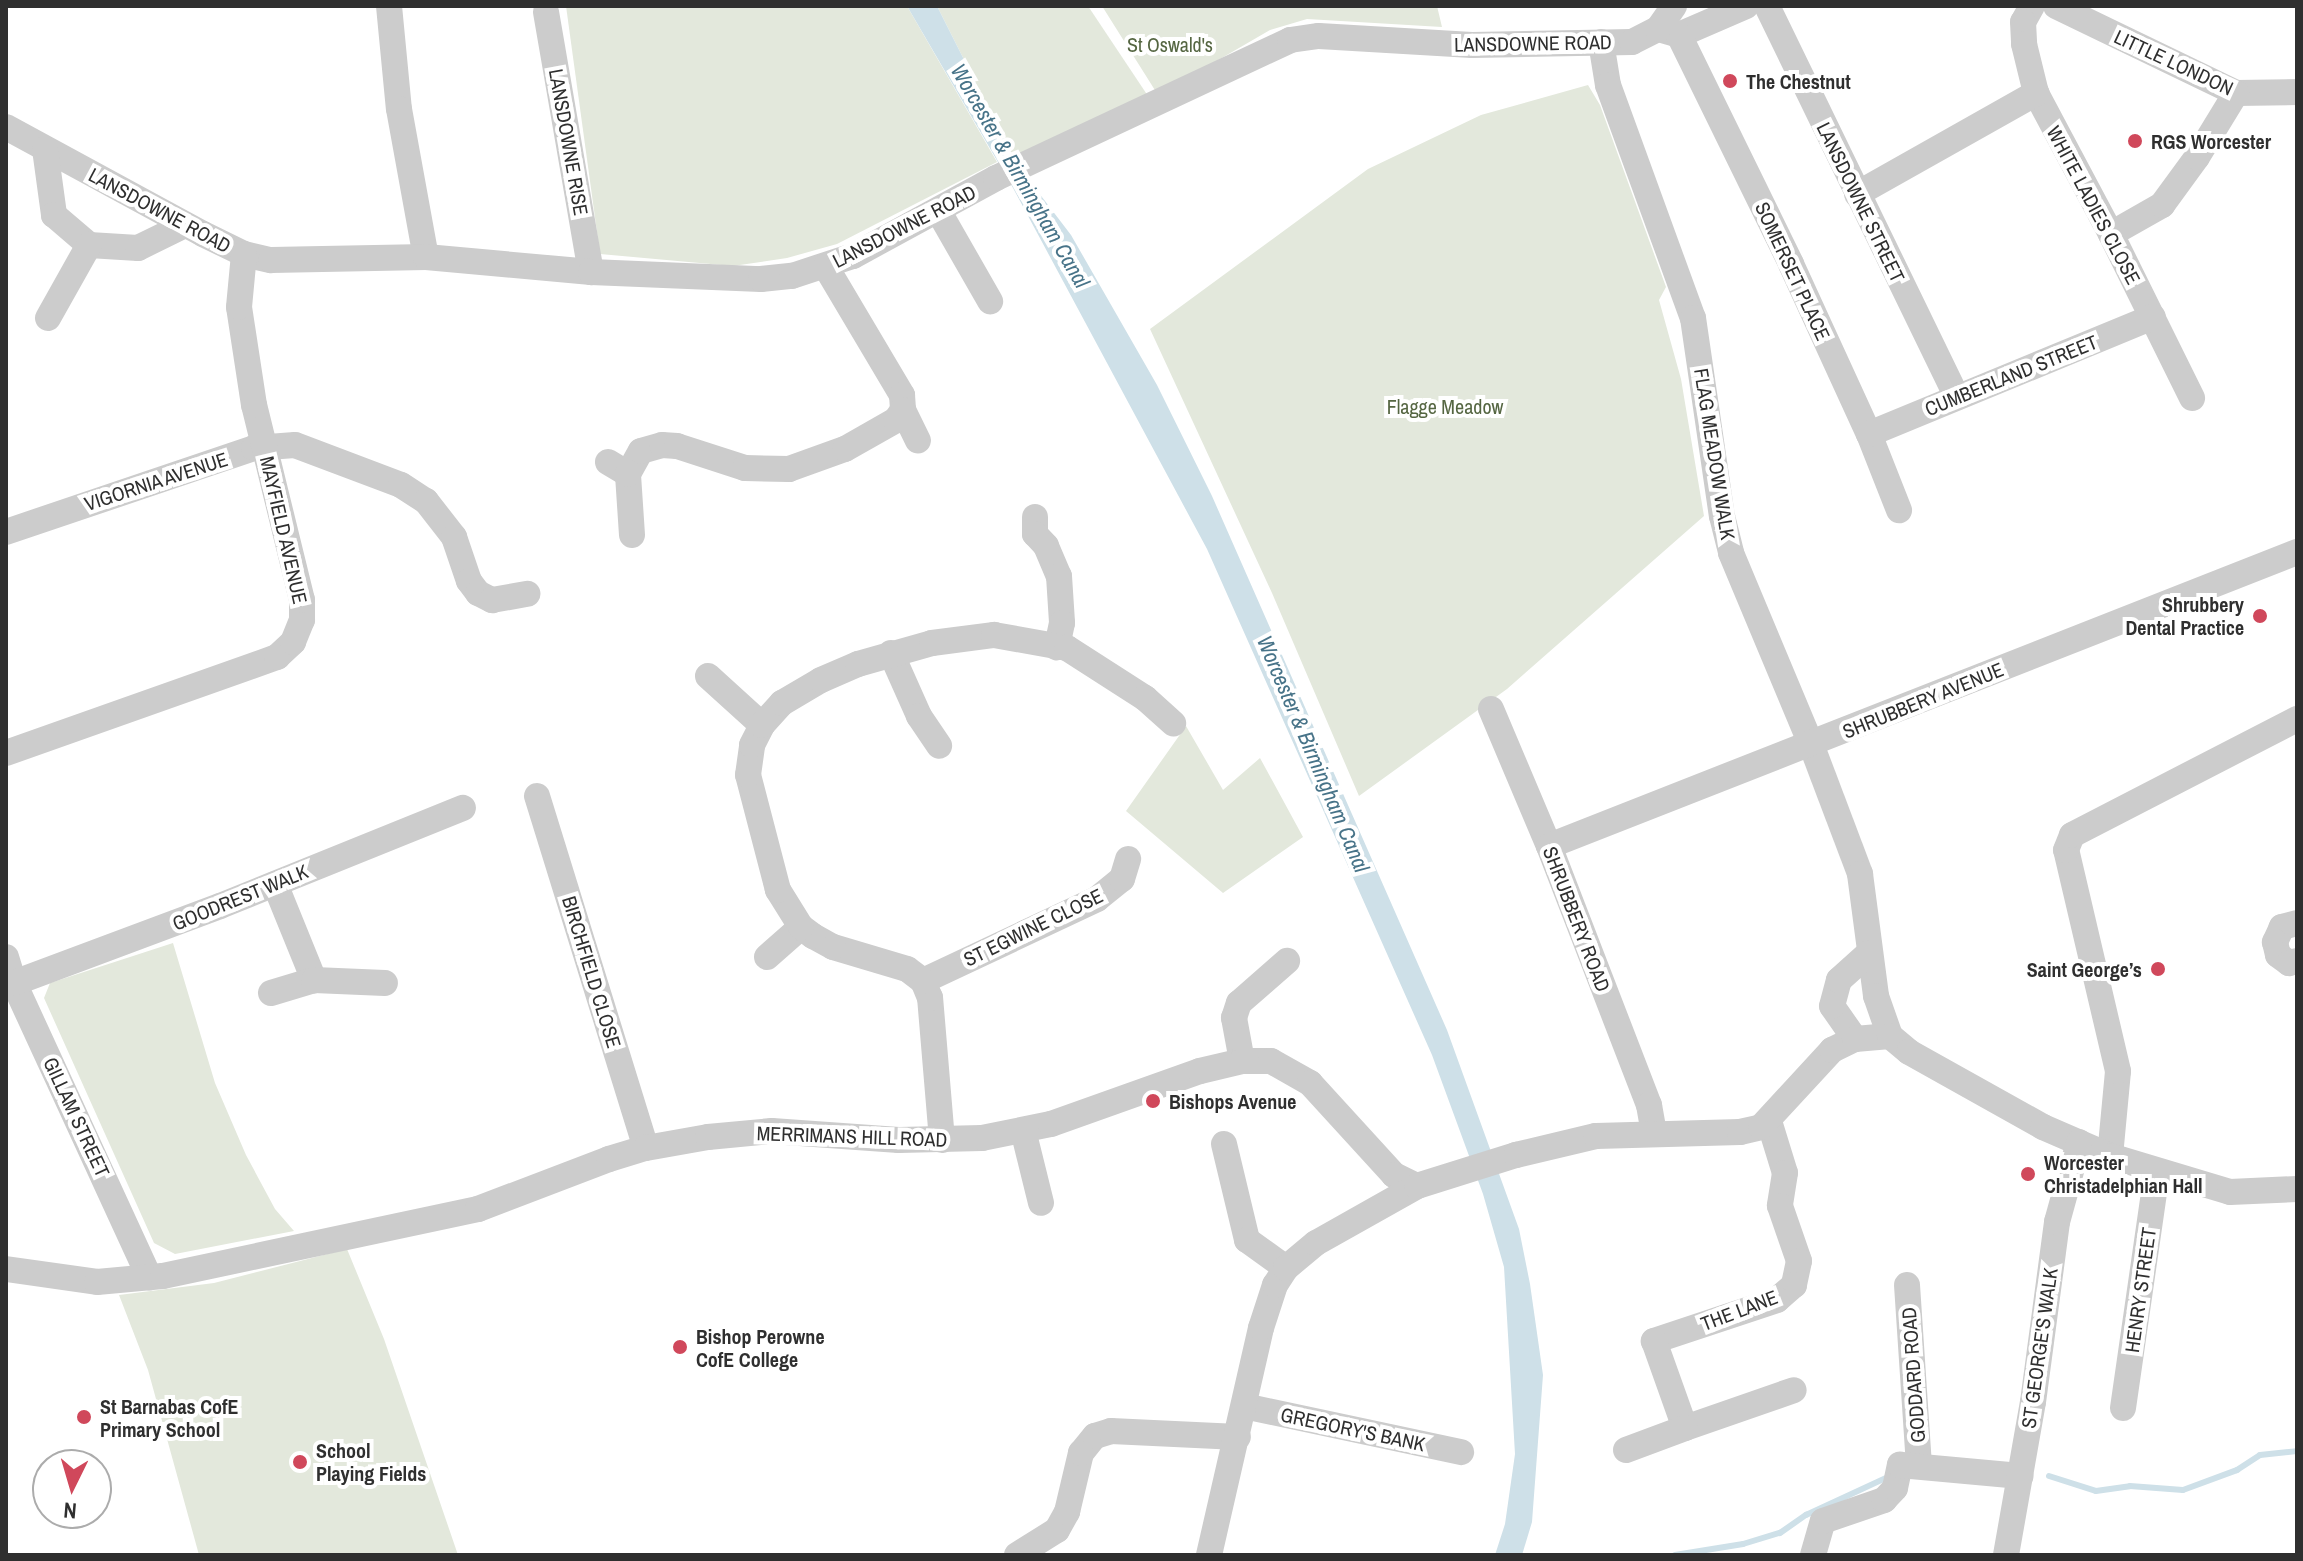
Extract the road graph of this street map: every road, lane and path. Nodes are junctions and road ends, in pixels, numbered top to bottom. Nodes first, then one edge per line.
1 (1674, 6) edge
2 (1746, 6) edge
3 (1767, 6) edge
4 (2032, 6) edge
5 (2056, 6) edge
6 (392, 7) edge
7 (546, 12) dead end
8 (1669, 32) junction
9 (1601, 42) junction
10 (2297, 92) edge
11 (2036, 93) junction
12 (2236, 93) junction
13 (6, 127) edge
14 (45, 149) junction
15 (1857, 194) junction
16 (939, 212) junction
17 (185, 225) junction
18 (2111, 234) junction
19 (89, 245) junction
20 (244, 254) junction
21 (426, 257) junction
22 (826, 267) junction
23 (591, 272) junction
24 (990, 301) dead end
25 (2153, 317) junction
26 (48, 318) dead end
27 (1957, 397) junction
28 (2192, 398) dead end
29 (903, 410) junction
30 (1869, 434) junction
31 (918, 441) dead end
32 (264, 445) junction
33 (1899, 510) dead end
34 (1035, 517) dead end
35 (6, 532) edge
36 (632, 535) dead end
37 (2297, 552) edge
38 (527, 594) dead end
39 (1057, 647) junction
40 (891, 653) junction
41 (708, 676) dead end
42 (1491, 709) dead end
43 (2297, 719) edge
44 (1173, 723) dead end
45 (762, 725) junction
46 (1811, 744) junction
47 (939, 746) dead end
48 (6, 753) edge
49 (537, 796) dead end
50 (463, 808) dead end
51 (1549, 846) junction
52 (1128, 859) dead end
53 (275, 884) junction
54 (2297, 923) edge
55 (801, 927) junction
56 (1869, 953) junction
57 (6, 957) edge
58 (767, 957) dead end
59 (1287, 961) dead end
60 (2297, 961) edge
61 (314, 980) junction
62 (923, 981) junction
63 (14, 983) junction
64 (385, 983) dead end
65 (271, 993) dead end
66 (1890, 1036) junction
67 (1855, 1039) junction
68 (1242, 1061) junction
69 (1769, 1121) junction
70 (1023, 1130) junction
71 (1654, 1132) junction
72 (942, 1140) junction
73 (2079, 1142) junction
74 (1224, 1144) dead end
75 (646, 1148) junction
76 (2110, 1156) junction
77 (2157, 1171) junction
78 (1417, 1186) junction
79 (2297, 1189) edge
80 (1041, 1203) dead end
81 (1286, 1268) junction
82 (6, 1269) edge
83 (149, 1277) junction
84 (1907, 1285) dead end
85 (1794, 1390) dead end
86 (1244, 1406) junction
87 (2123, 1408) dead end
88 (1685, 1428) junction
89 (1238, 1437) junction
90 (1626, 1450) dead end
91 (1461, 1452) dead end
92 (1919, 1466) junction
93 (2020, 1476) junction
94 (1017, 1555) edge
95 (1209, 1555) edge
96 (1813, 1555) edge
97 (2006, 1555) edge

1 - 8 street
2 - 8 street, LANSDOWNE ROAD
3 - 15 street, LANSDOWNE STREET
4 - 11 street, WHITE LADIES CLOSE
5 - 12 street, LITTLE LONDON
6 - 21 street
7 - 23 street, LANSDOWNE RISE
8 - 9 street, LANSDOWNE ROAD
8 - 30 street, SOMERSET PLACE
9 - 16 street, LANSDOWNE ROAD
9 - 46 street, FLAG MEADOW WALK
10 - 12 street, LITTLE LONDON
11 - 15 street
11 - 18 street, WHITE LADIES CLOSE
12 - 18 street
13 - 14 street, LANSDOWNE ROAD
14 - 17 street, LANSDOWNE ROAD
14 - 19 street
15 - 27 street, LANSDOWNE STREET
16 - 22 street, LANSDOWNE ROAD
16 - 24 street
17 - 19 street
17 - 20 street, LANSDOWNE ROAD
18 - 25 street, WHITE LADIES CLOSE
19 - 26 street
20 - 21 street, LANSDOWNE ROAD
20 - 32 street, MAYFIELD AVENUE
21 - 23 street, LANSDOWNE ROAD
22 - 23 street, LANSDOWNE ROAD
22 - 29 street
25 - 27 street, CUMBERLAND STREET
25 - 28 street, WHITE LADIES CLOSE
27 - 30 street, CUMBERLAND STREET
29 - 31 street
29 - 36 street
30 - 33 street, SOMERSET PLACE
32 - 35 street, VIGORNIA AVENUE
32 - 38 street, VIGORNIA AVENUE
32 - 48 street, MAYFIELD AVENUE
34 - 39 street
37 - 46 street, SHRUBBERY AVENUE
39 - 40 street
39 - 44 street
40 - 45 street
40 - 47 street
41 - 45 street
42 - 51 street, SHRUBBERY ROAD
43 - 76 street
45 - 55 street
46 - 51 street, SHRUBBERY AVENUE
46 - 56 street, FLAG MEADOW WALK
49 - 75 street, BIRCHFIELD CLOSE
50 - 53 street, GOODREST WALK
51 - 71 street, SHRUBBERY ROAD
52 - 62 street, ST EGWINE CLOSE
53 - 61 street
53 - 63 street, GOODREST WALK
54 - 60 street
55 - 58 street
55 - 62 street
56 - 66 street, FLAG MEADOW WALK
56 - 67 street
57 - 63 street, GILLAM STREET
59 - 68 street
61 - 64 street
61 - 65 street
62 - 72 street
63 - 83 street, GILLAM STREET
66 - 67 street
66 - 73 street
67 - 69 street
68 - 70 street, MERRIMANS HILL ROAD
68 - 78 street, MERRIMANS HILL ROAD
69 - 71 street
69 - 88 street, THE LANE
70 - 72 street, MERRIMANS HILL ROAD
70 - 80 street
71 - 78 street
72 - 75 street, MERRIMANS HILL ROAD
73 - 76 street
73 - 93 street, ST GEORGE'S WALK
74 - 81 street
75 - 83 street, MERRIMANS HILL ROAD
76 - 77 street
77 - 79 street
77 - 87 street, HENRY STREET
78 - 81 street
81 - 86 street
82 - 83 street, MERRIMANS HILL ROAD
84 - 92 street, GODDARD ROAD
85 - 88 street
86 - 89 street
86 - 91 street, GREGORY'S BANK
88 - 90 street
89 - 94 street
89 - 95 street
92 - 93 street, GODDARD ROAD
92 - 96 street, GODDARD ROAD
93 - 97 street, ST GEORGE'S WALK

